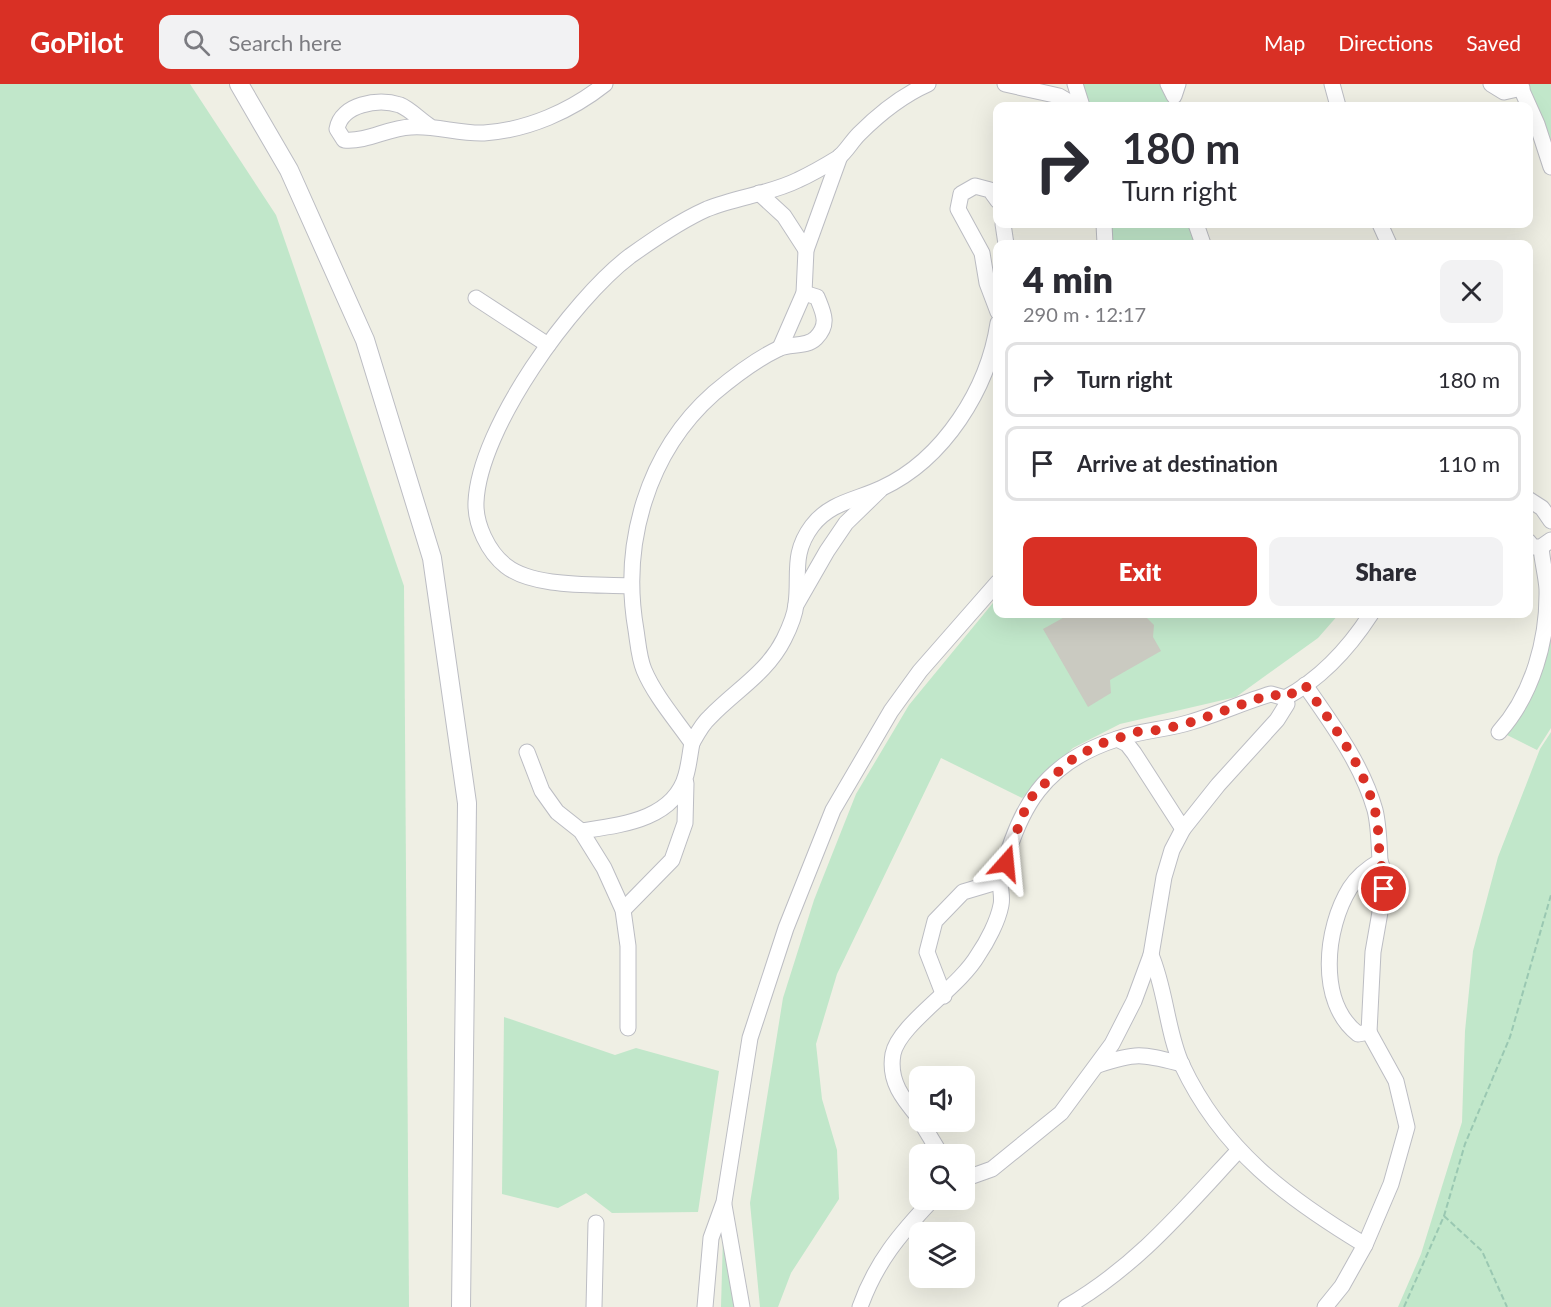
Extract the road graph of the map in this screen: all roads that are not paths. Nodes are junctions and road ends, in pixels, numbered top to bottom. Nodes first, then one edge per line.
1 (239, 84) edge
2 (605, 84) edge
3 (928, 84) edge
4 (1005, 84) edge
5 (1075, 84) edge
6 (1332, 84) edge
7 (1491, 84) edge
8 (1520, 86) edge
9 (1069, 102) edge
10 (1081, 102) edge
11 (1337, 102) edge
12 (1526, 102) edge
13 (1533, 120) edge
14 (430, 128) junction
15 (840, 156) junction
16 (1551, 167) edge
17 (759, 193) junction
18 (993, 194) edge
19 (806, 250) junction
20 (804, 293) junction
21 (476, 298) dead end
22 (993, 299) edge
23 (548, 345) junction
24 (993, 345) edge
25 (780, 348) junction
26 (881, 489) junction
27 (1533, 505) edge
28 (1551, 521) edge
29 (1540, 543) edge
30 (629, 586) junction
31 (993, 588) edge
32 (796, 605) junction
33 (1368, 618) edge
34 (1305, 685) junction
35 (1285, 698) junction
36 (1499, 732) dead end
37 (1117, 739) junction
38 (692, 743) junction
39 (527, 752) dead end
40 (686, 777) junction
41 (1183, 829) junction
42 (581, 831) junction
43 (1380, 861) junction
44 (1000, 881) junction
45 (623, 910) junction
46 (1151, 955) junction
47 (944, 996) junction
48 (628, 1028) dead end
49 (1369, 1032) junction
50 (1182, 1064) junction
51 (1098, 1065) junction
52 (909, 1105) edge
53 (1238, 1151) junction
54 (975, 1175) edge
55 (724, 1202) junction
56 (922, 1210) edge
57 (596, 1223) dead end
58 (1365, 1245) junction
59 (461, 1307) edge
60 (594, 1307) edge
61 (705, 1307) edge
62 (742, 1307) edge
63 (860, 1307) edge
64 (1066, 1307) edge
65 (1324, 1307) edge

1 - 59 street
2 - 14 street
3 - 15 street
4 - 9 street
5 - 10 street
6 - 11 street
7 - 8 street
8 - 12 street
13 - 16 street
14 - 14 street
15 - 17 street
15 - 19 street
17 - 19 street
17 - 23 street
18 - 22 street
19 - 20 street
20 - 25 street
20 - 25 street
21 - 23 street
23 - 30 street
24 - 26 street
25 - 30 street
26 - 32 street
26 - 32 street
27 - 28 street
29 - 36 street
30 - 38 street
31 - 55 street
32 - 38 street
33 - 34 street
34 - 35 street
34 - 43 street
35 - 37 street
35 - 41 street
37 - 41 street
37 - 44 street
38 - 40 street
39 - 42 street
40 - 42 street
40 - 45 street
41 - 46 street
42 - 45 street
43 - 49 street
43 - 49 street
44 - 47 street
44 - 47 street
45 - 48 street
46 - 50 street
46 - 51 street
47 - 52 street
49 - 58 street
50 - 51 street
50 - 53 street
51 - 54 street
53 - 58 street
53 - 64 street
55 - 61 street
55 - 62 street
56 - 63 street
57 - 60 street
58 - 65 street

